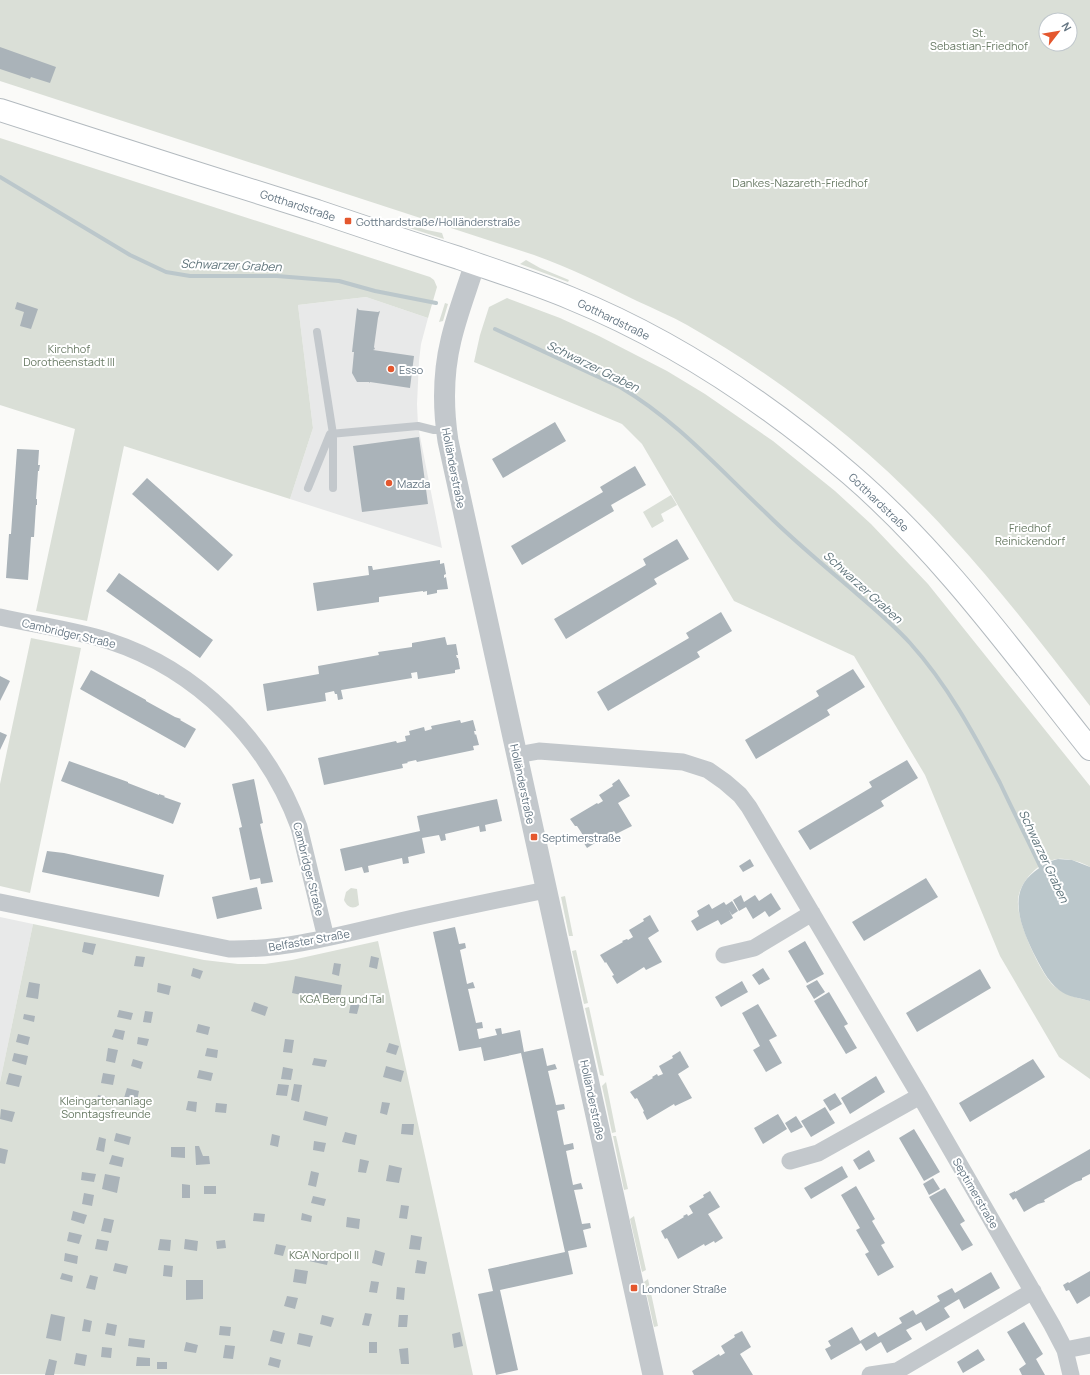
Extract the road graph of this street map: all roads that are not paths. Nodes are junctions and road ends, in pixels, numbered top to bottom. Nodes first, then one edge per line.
1 (0, 110) edge
2 (475, 264) junction
3 (317, 332) dead end
4 (446, 430) junction
5 (332, 434) junction
6 (308, 488) dead end
7 (333, 488) dead end
8 (0, 617) edge
9 (1090, 749) edge
10 (517, 755) junction
11 (546, 890) junction
12 (0, 902) edge
13 (812, 913) junction
14 (326, 938) junction
15 (724, 955) dead end
16 (920, 1096) junction
17 (790, 1161) dead end
18 (1033, 1291) junction
19 (1090, 1345) edge
20 (1065, 1350) junction
21 (653, 1375) edge
22 (870, 1375) edge
23 (1071, 1375) edge

1 - 2 main road, Gotthardstraße
2 - 4 street, Holländerstraße
2 - 9 main road, Gotthardstraße
3 - 5 lane
4 - 5 lane
4 - 10 street, Holländerstraße
5 - 6 lane
5 - 7 lane
8 - 14 street, Cambridger Straße
10 - 11 street, Holländerstraße
10 - 13 street, Septimerstraße
11 - 14 street, Belfaster Straße
11 - 21 street, Holländerstraße
12 - 14 street, Belfaster Straße
13 - 15 street
13 - 16 street, Septimerstraße
16 - 17 street
16 - 18 street, Septimerstraße
18 - 20 street, Septimerstraße
18 - 22 street
19 - 20 street
20 - 23 street, Septimerstraße

